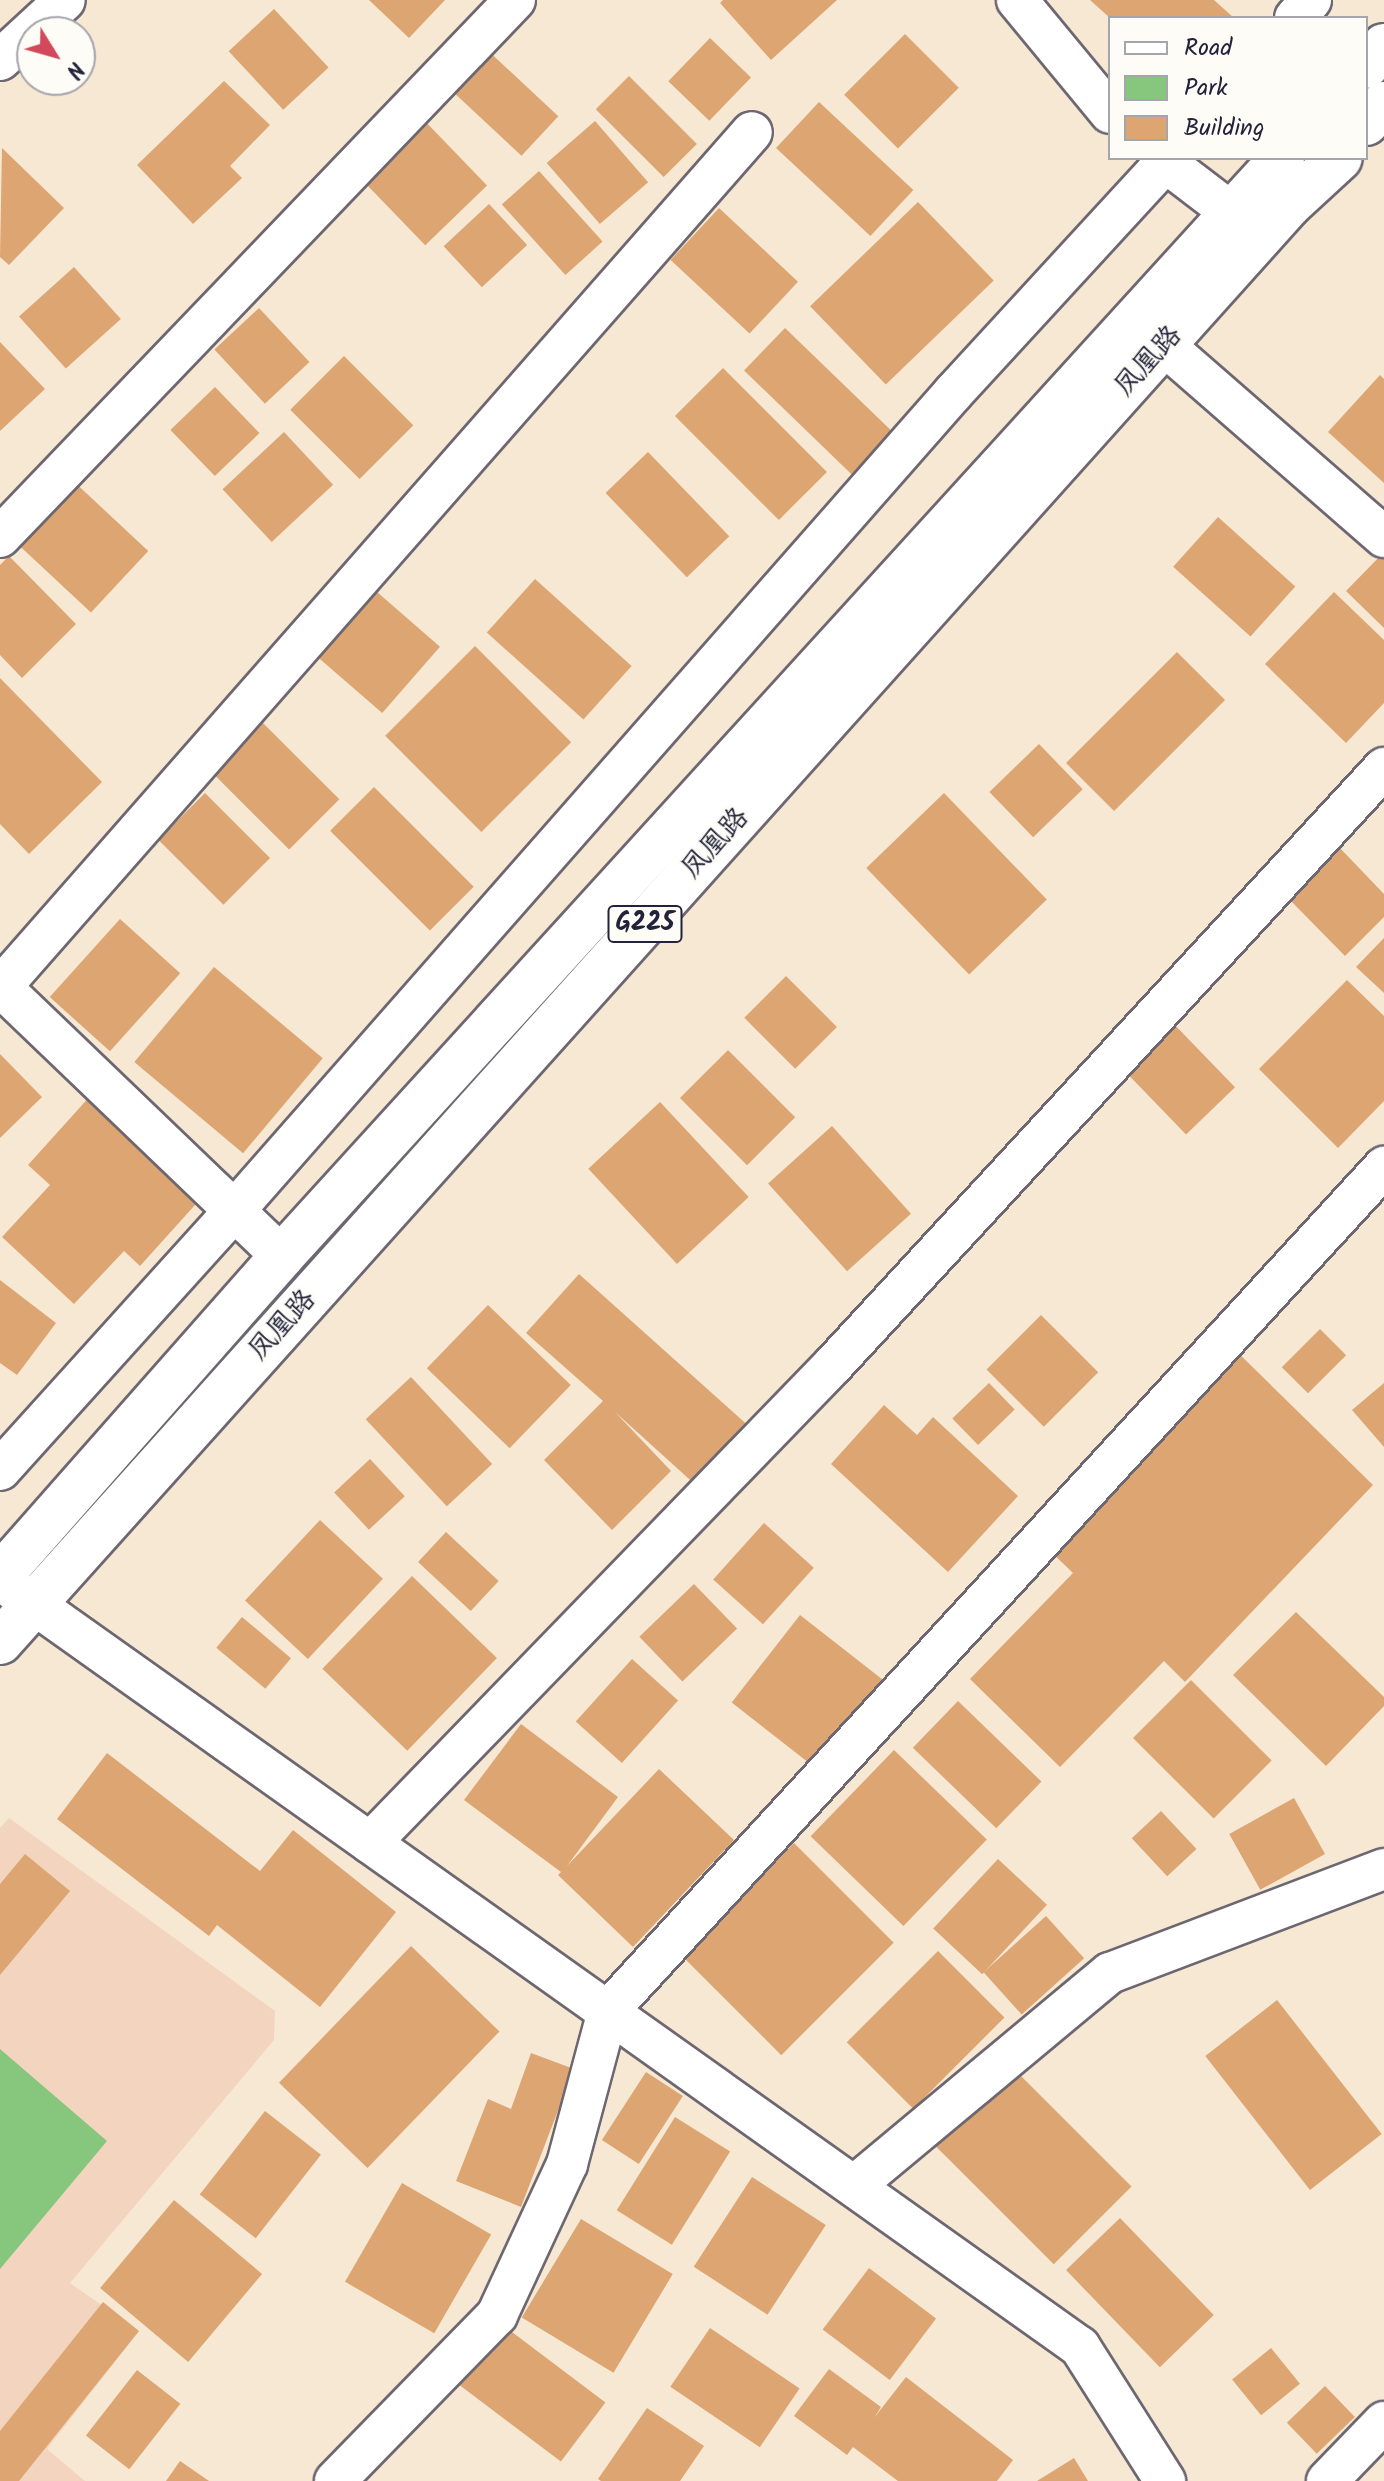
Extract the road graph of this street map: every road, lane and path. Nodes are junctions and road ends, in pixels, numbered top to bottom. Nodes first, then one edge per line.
1 (65, 0) edge
2 (515, 0) edge
3 (1017, 0) edge
4 (1311, 0) edge
5 (1297, 16) edge
6 (1384, 46) edge
7 (0, 60) edge
8 (1368, 64) edge
9 (1384, 104) edge
10 (1108, 111) edge
11 (1384, 118) edge
12 (1368, 121) edge
13 (752, 132) dead end
14 (1368, 132) edge
15 (1164, 160) edge
16 (1166, 160) edge
17 (1280, 160) edge
18 (1332, 160) edge
19 (1338, 160) edge
20 (1289, 205) junction
21 (1232, 213) junction
22 (1164, 345) junction
23 (0, 537) edge
24 (1384, 537) edge
25 (1384, 768) edge
26 (0, 987) edge
27 (1384, 1167) edge
28 (234, 1211) junction
29 (282, 1256) junction
30 (0, 1470) edge
31 (11, 1587) edge
32 (0, 1642) edge
33 (370, 1843) junction
34 (1384, 1869) edge
35 (608, 2011) junction
36 (854, 2186) junction
37 (1384, 2422) edge
38 (335, 2481) edge
39 (1165, 2481) edge
40 (1327, 2481) edge

1 - 7 street
2 - 23 street
3 - 10 street
4 - 5 street
6 - 8 highway
9 - 12 highway
11 - 14 highway
13 - 26 street
15 - 28 street
16 - 21 street
17 - 21 highway, 凤凰路 / G225
18 - 20 highway, G225
19 - 20 highway, 凤凰路 / G225
20 - 22 highway, 凤凰路 / G225
21 - 29 highway, 凤凰路 / G225
22 - 24 street
22 - 31 highway, 凤凰路 / G225
25 - 33 street
26 - 28 street
27 - 35 street
28 - 29 street
28 - 30 street
29 - 31 highway, 凤凰路 / G225
31 - 32 highway, 凤凰路 / G225
31 - 33 street
33 - 35 street
34 - 36 street
35 - 36 street
35 - 38 street
36 - 39 street
37 - 40 street

